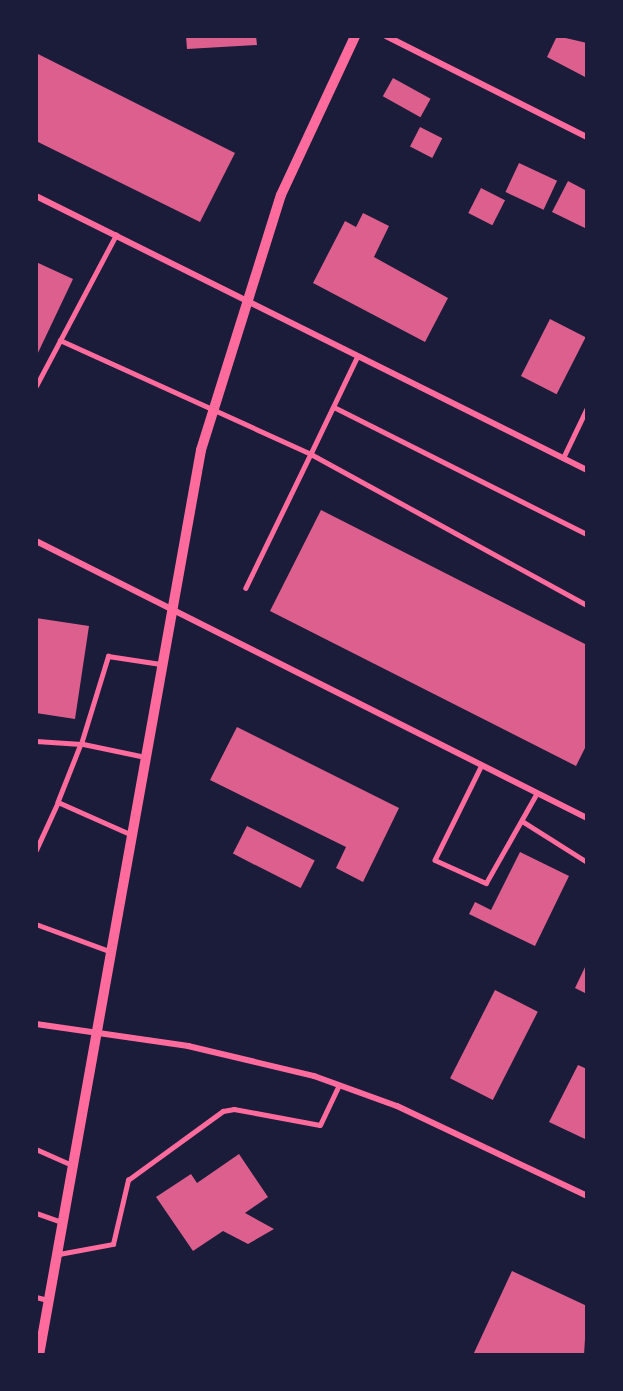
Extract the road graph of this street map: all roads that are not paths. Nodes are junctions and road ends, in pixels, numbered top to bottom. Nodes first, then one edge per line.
1 (355, 36) edge
2 (386, 36) edge
3 (587, 137) edge
4 (36, 196) edge
5 (116, 235) junction
6 (246, 300) junction
7 (60, 340) junction
8 (358, 356) junction
9 (36, 386) edge
10 (334, 407) junction
11 (587, 408) edge
12 (211, 413) junction
13 (310, 454) junction
14 (563, 458) junction
15 (587, 470) edge
16 (587, 534) edge
17 (36, 541) edge
18 (246, 588) dead end
19 (587, 605) edge
20 (169, 608) junction
21 (160, 664) junction
22 (36, 741) edge
23 (81, 744) junction
24 (143, 757) junction
25 (482, 765) junction
26 (537, 793) junction
27 (58, 802) junction
28 (587, 818) edge
29 (522, 820) junction
30 (130, 834) junction
31 (36, 850) edge
32 (587, 862) edge
33 (36, 924) edge
34 (109, 951) junction
35 (36, 1024) edge
36 (95, 1036) junction
37 (339, 1085) junction
38 (36, 1149) edge
39 (72, 1165) junction
40 (587, 1196) edge
41 (36, 1213) edge
42 (62, 1222) junction
43 (56, 1254) junction
44 (36, 1297) edge
45 (48, 1300) junction
46 (39, 1355) edge

1 - 6 street
2 - 3 street
4 - 5 street
5 - 6 street
5 - 7 lane
6 - 8 street
6 - 12 street
7 - 9 lane
7 - 12 lane
8 - 10 lane
8 - 14 street
10 - 13 lane
10 - 16 lane
11 - 14 lane
12 - 13 lane
12 - 20 street
13 - 18 lane
13 - 19 lane
14 - 15 street
17 - 20 street
20 - 21 street
20 - 25 street
21 - 23 lane
21 - 24 street
22 - 23 lane
23 - 24 lane
23 - 27 lane
24 - 30 street
25 - 26 street
25 - 29 lane
26 - 28 street
26 - 29 lane
27 - 30 lane
27 - 31 lane
29 - 32 lane
30 - 34 street
33 - 34 lane
34 - 36 street
35 - 36 street
36 - 37 street
36 - 39 street
37 - 40 street
37 - 43 lane
38 - 39 lane
39 - 42 street
41 - 42 lane
42 - 43 street
43 - 45 street
44 - 45 lane
45 - 46 street

